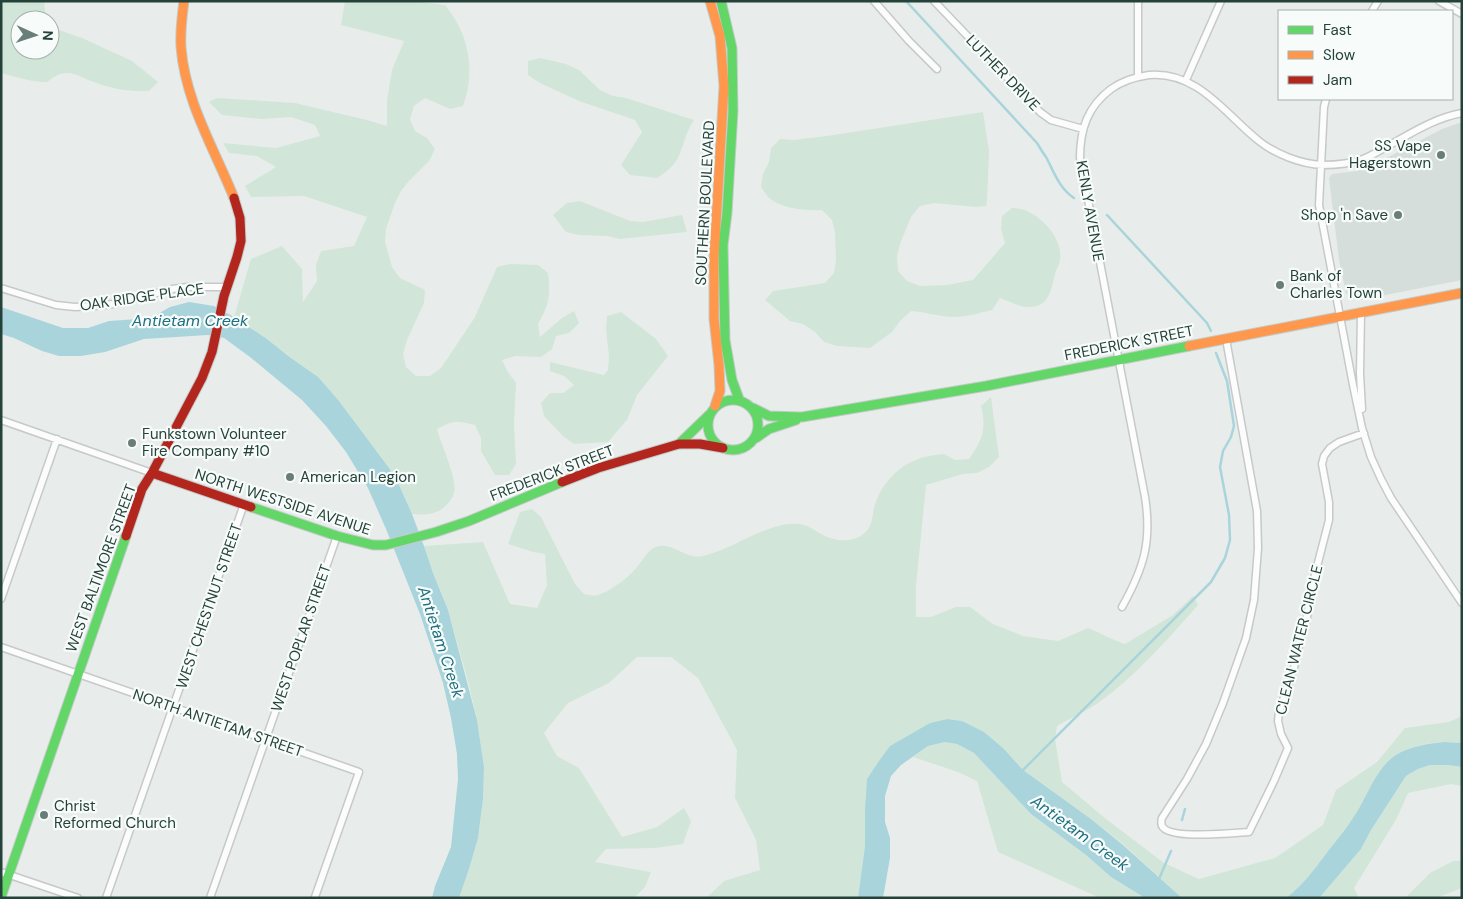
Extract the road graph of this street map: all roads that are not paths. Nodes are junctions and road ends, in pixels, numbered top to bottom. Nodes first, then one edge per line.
1 (184, 1) edge
2 (710, 1) edge
3 (721, 1) edge
4 (874, 1) edge
5 (934, 1) edge
6 (1138, 1) edge
7 (1220, 1) edge
8 (1439, 1) edge
9 (1462, 14) edge
10 (937, 69) dead end
11 (1138, 76) junction
12 (1186, 80) junction
13 (1326, 100) edge
14 (1462, 113) edge
15 (1083, 129) junction
16 (1320, 165) junction
17 (1, 288) edge
18 (225, 291) junction
19 (1462, 293) edge
20 (1361, 313) junction
21 (1340, 316) junction
22 (1226, 339) junction
23 (1119, 360) junction
24 (739, 399) junction
25 (753, 408) junction
26 (713, 410) junction
27 (802, 417) junction
28 (1, 420) edge
29 (1363, 430) junction
30 (57, 439) junction
31 (754, 440) junction
32 (679, 444) junction
33 (723, 448) junction
34 (152, 472) junction
35 (244, 504) junction
36 (436, 532) joint
37 (337, 536) junction
38 (1, 599) edge
39 (1462, 603) edge
40 (1122, 607) dead end
41 (1, 647) edge
42 (78, 674) junction
43 (173, 708) junction
44 (266, 740) junction
45 (5, 873) edge
46 (1, 897) edge
47 (316, 897) edge
48 (78, 898) edge
49 (106, 898) edge
50 (210, 898) edge

1 - 18 main road, WEST BALTIMORE STREET
2 - 26 main road, SOUTHERN BOULEVARD
3 - 24 main road, SOUTHERN BOULEVARD
4 - 10 street
5 - 15 street, LUTHER DRIVE
6 - 11 street
7 - 12 street
8 - 9 street
11 - 12 street, KENLY AVENUE
11 - 15 street, KENLY AVENUE
12 - 16 street, KENLY AVENUE
13 - 16 street
14 - 16 street, KENLY AVENUE
15 - 23 street, KENLY AVENUE
16 - 21 street
17 - 18 street, OAK RIDGE PLACE
18 - 34 main road, WEST BALTIMORE STREET
19 - 20 main road, FREDERICK STREET
20 - 21 main road, FREDERICK STREET
20 - 29 street
21 - 22 main road, FREDERICK STREET
21 - 29 street
22 - 23 main road, FREDERICK STREET
22 - 29 street, CLEAN WATER CIRCLE
23 - 27 main road, FREDERICK STREET
23 - 40 street, KENLY AVENUE
24 - 25 main road
24 - 26 main road
25 - 27 main road, FREDERICK STREET
25 - 31 main road
26 - 32 main road, FREDERICK STREET
26 - 33 main road
27 - 31 main road, FREDERICK STREET
28 - 30 street
29 - 39 street
30 - 34 street
30 - 38 street
31 - 33 main road
32 - 33 main road, FREDERICK STREET
32 - 36 main road, FREDERICK STREET
34 - 35 main road, NORTH WESTSIDE AVENUE
34 - 42 main road, WEST BALTIMORE STREET
35 - 37 main road, NORTH WESTSIDE AVENUE
35 - 43 street, WEST CHESTNUT STREET
36 - 37 main road, NORTH WESTSIDE AVENUE
37 - 44 street, WEST POPLAR STREET
41 - 42 street, NORTH ANTIETAM STREET
42 - 43 street, NORTH ANTIETAM STREET
42 - 45 main road, WEST BALTIMORE STREET
43 - 44 street, NORTH ANTIETAM STREET
43 - 49 street, WEST CHESTNUT STREET
44 - 47 street, NORTH ANTIETAM STREET
44 - 50 street, WEST POPLAR STREET
45 - 46 main road, WEST BALTIMORE STREET
45 - 48 street

